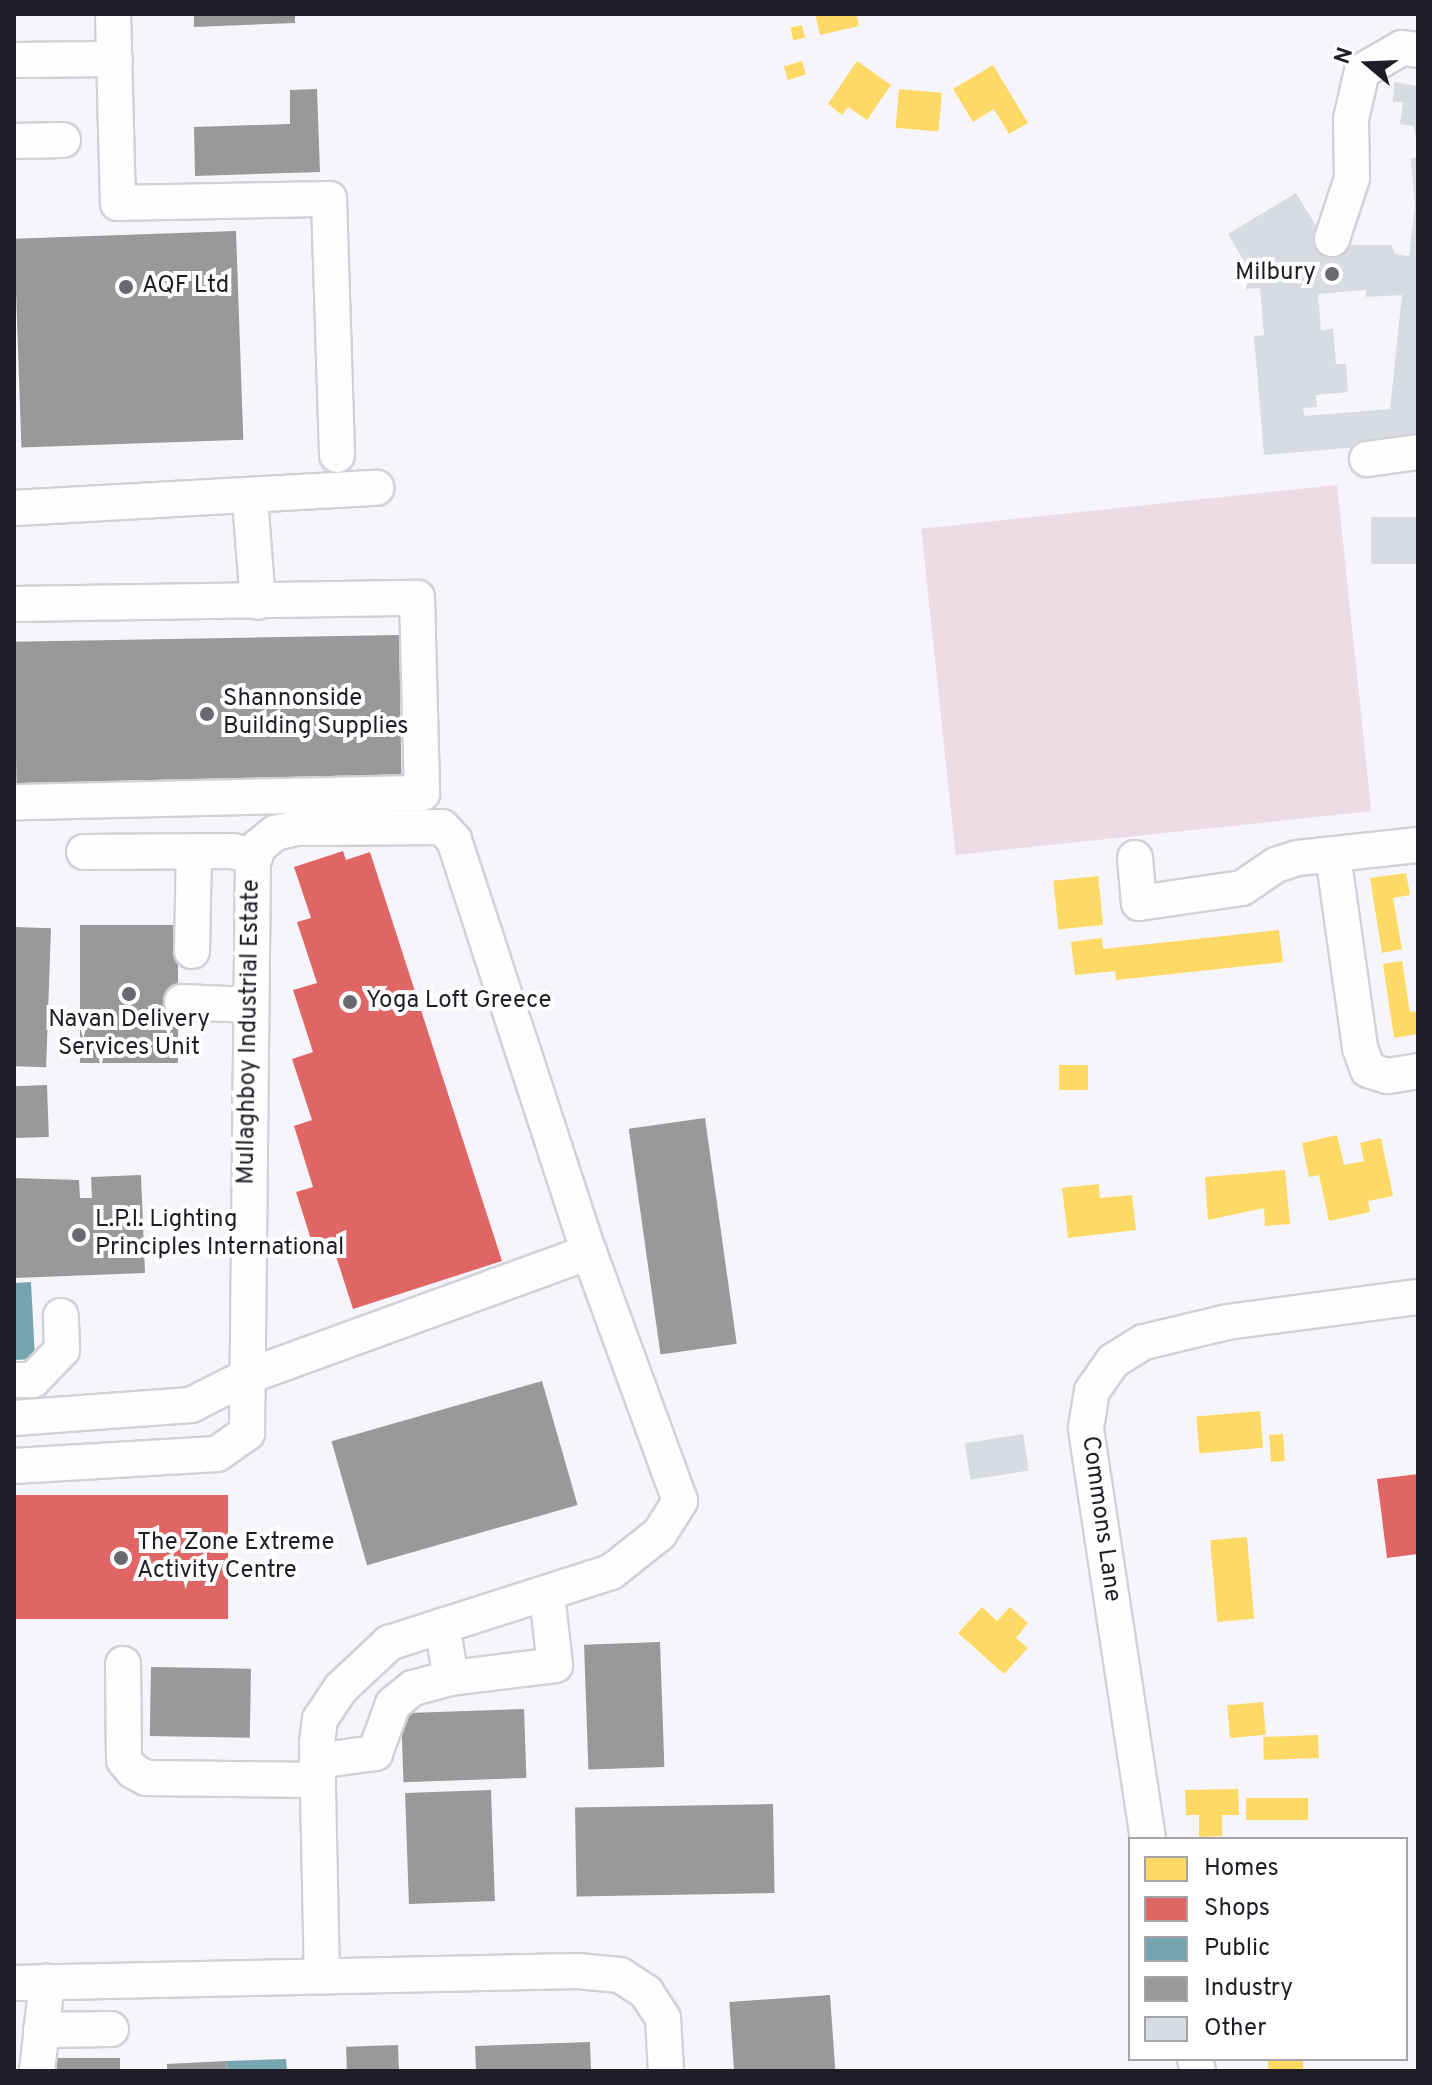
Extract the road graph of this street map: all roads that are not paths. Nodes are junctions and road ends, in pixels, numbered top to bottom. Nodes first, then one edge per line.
1 (113, 14) edge
2 (1418, 50) edge
3 (115, 59) junction
4 (14, 60) edge
5 (63, 140) dead end
6 (14, 141) edge
7 (1332, 239) dead end
8 (1418, 452) edge
9 (337, 455) dead end
10 (1367, 459) dead end
11 (376, 488) dead end
12 (250, 499) junction
13 (14, 508) edge
14 (258, 602) junction
15 (14, 604) edge
16 (14, 802) edge
17 (1418, 845) edge
18 (194, 851) junction
19 (84, 852) dead end
20 (1333, 855) junction
21 (255, 856) junction
22 (1135, 858) dead end
23 (192, 951) dead end
24 (182, 1002) dead end
25 (250, 1005) junction
26 (1418, 1071) edge
27 (589, 1252) junction
28 (1411, 1297) edge
29 (61, 1316) dead end
30 (246, 1377) junction
31 (14, 1380) edge
32 (14, 1418) edge
33 (14, 1466) edge
34 (547, 1595) junction
35 (442, 1626) junction
36 (123, 1664) dead end
37 (451, 1678) junction
38 (317, 1770) junction
39 (1148, 1837) edge
40 (322, 1975) junction
41 (31, 1982) edge
42 (111, 2029) dead end
43 (41, 2030) junction
44 (37, 2071) edge
45 (666, 2071) edge

1 - 3 street
2 - 7 street
3 - 4 street
3 - 9 street
5 - 6 street
8 - 10 street
11 - 12 street
12 - 13 street
12 - 14 street
14 - 15 street
14 - 16 street
17 - 20 street
18 - 19 street
18 - 21 street
18 - 23 street
20 - 22 street
20 - 26 street
21 - 25 street, Mullaghboy Industrial Estate
21 - 27 street, Mullaghboy Industrial Estate
24 - 25 street
25 - 30 street, Mullaghboy Industrial Estate
27 - 30 street
27 - 34 street, Mullaghboy Industrial Estate
28 - 39 street, Commons Lane
29 - 31 street
30 - 32 street
30 - 33 street, Mullaghboy Industrial Estate
34 - 35 street, Mullaghboy Industrial Estate
34 - 37 street
35 - 37 street
35 - 38 street, Mullaghboy Industrial Estate
36 - 38 street
37 - 38 street
38 - 40 street, Mullaghboy Industrial Estate
40 - 41 street
40 - 45 street
41 - 43 street
42 - 43 street
43 - 44 street

